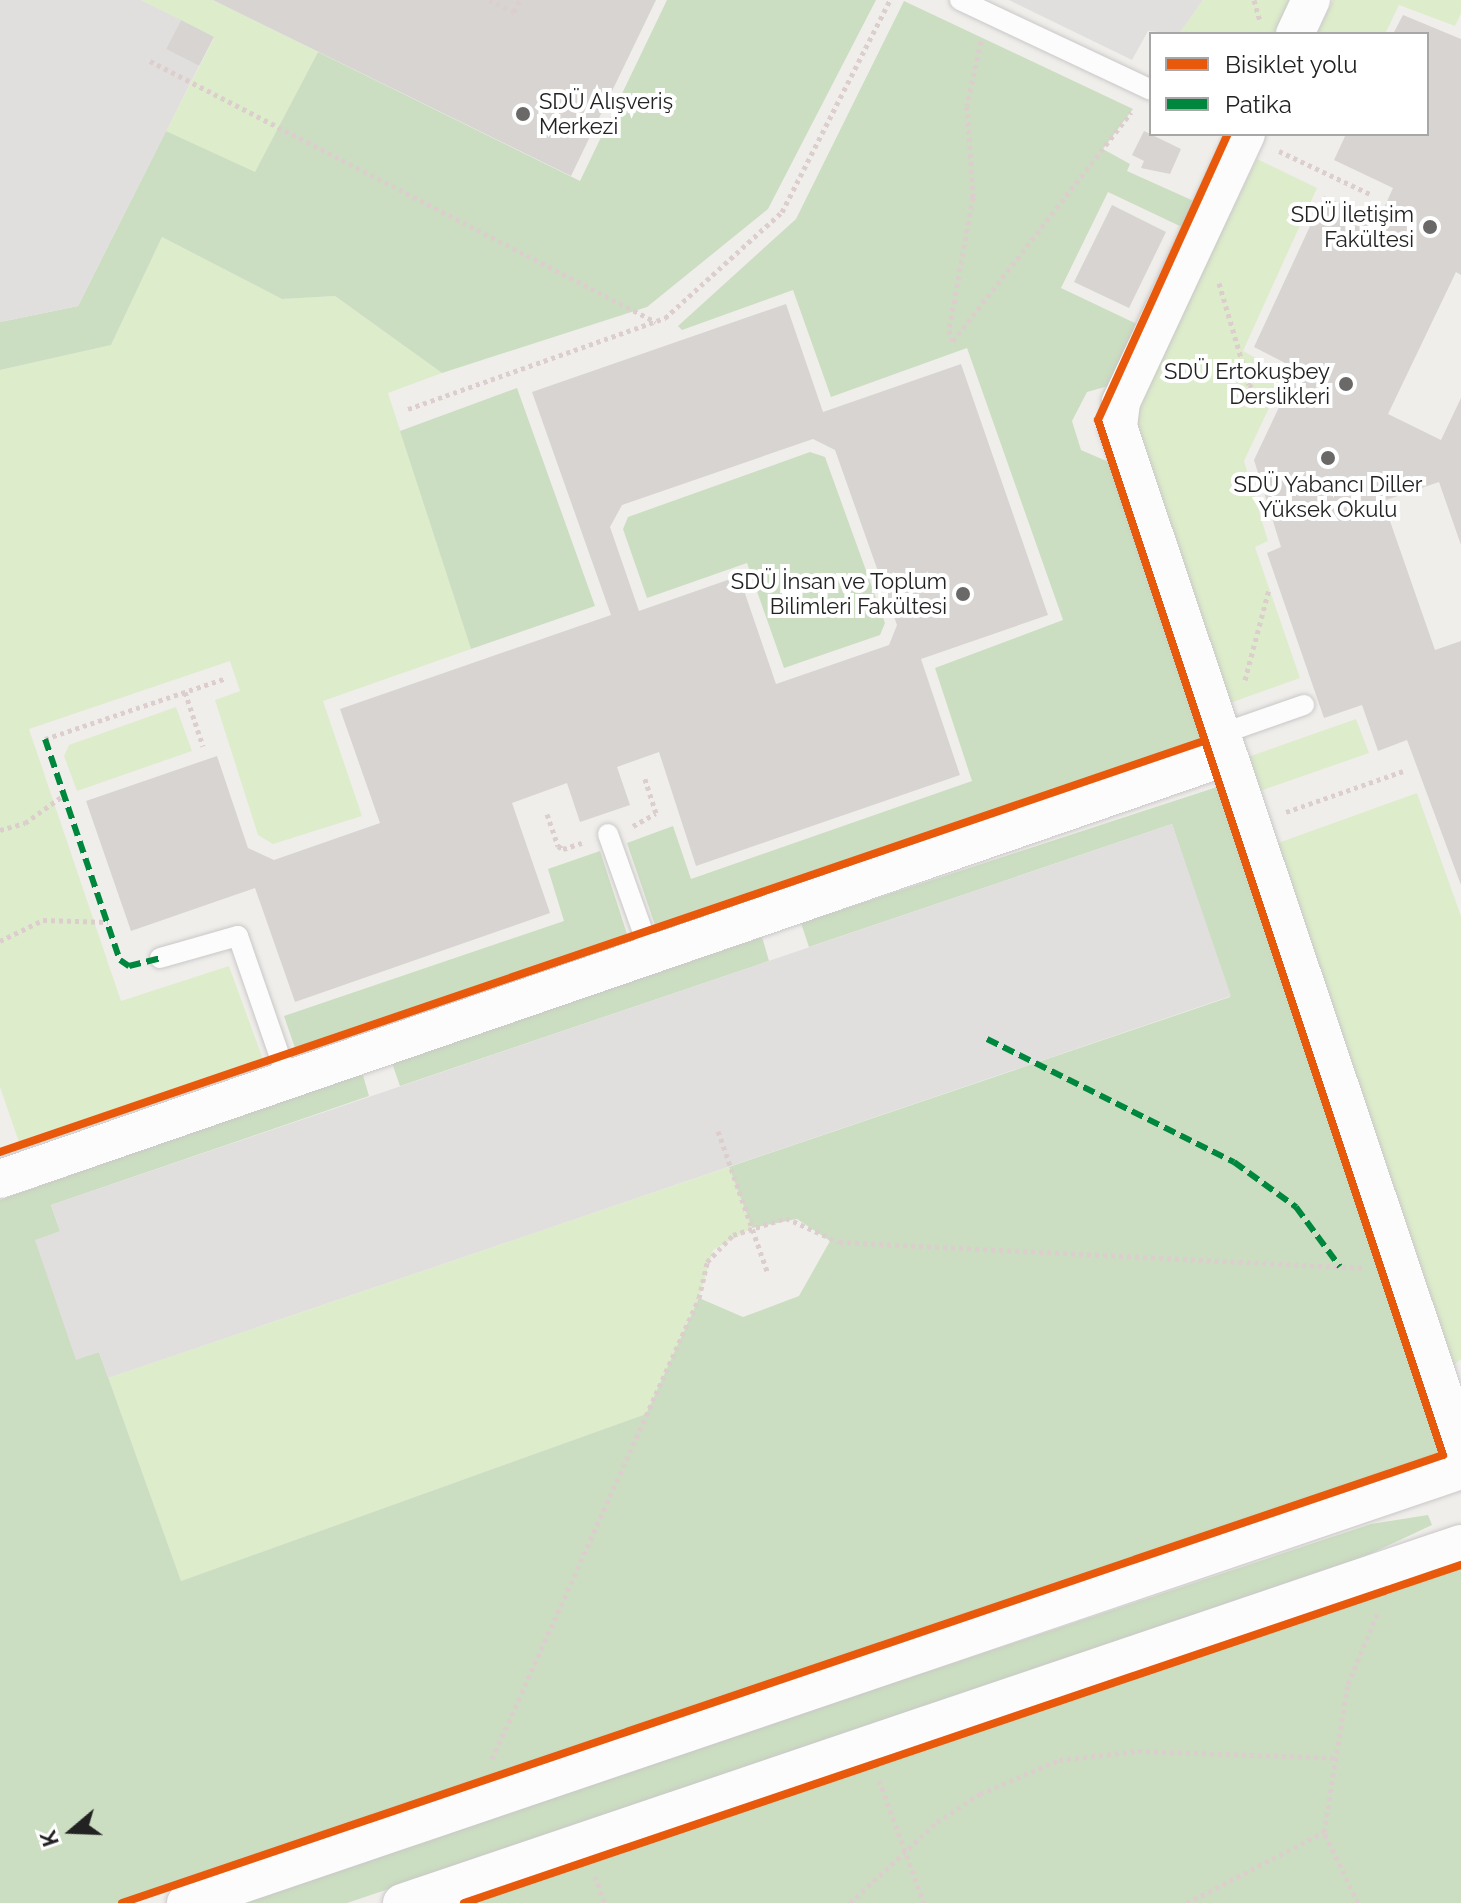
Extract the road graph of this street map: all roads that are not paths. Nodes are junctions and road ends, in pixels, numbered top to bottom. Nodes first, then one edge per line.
1 (960, 0) edge
2 (1311, 0) edge
3 (1296, 32) edge
4 (1149, 90) edge
5 (1245, 136) edge
6 (1304, 705) dead end
7 (1227, 740) junction
8 (608, 834) dead end
9 (651, 955) junction
10 (160, 958) dead end
11 (288, 1080) junction
12 (0, 1179) edge
13 (1452, 1390) edge
14 (1461, 1447) edge
15 (1461, 1470) edge
16 (1461, 1544) edge
17 (186, 1903) edge
18 (402, 1903) edge

1 - 4 lane
2 - 3 street
5 - 7 street
6 - 7 lane
7 - 9 street
7 - 13 street
8 - 9 lane
9 - 11 street
10 - 11 lane
11 - 12 street
13 - 14 street
15 - 17 street
16 - 18 street

